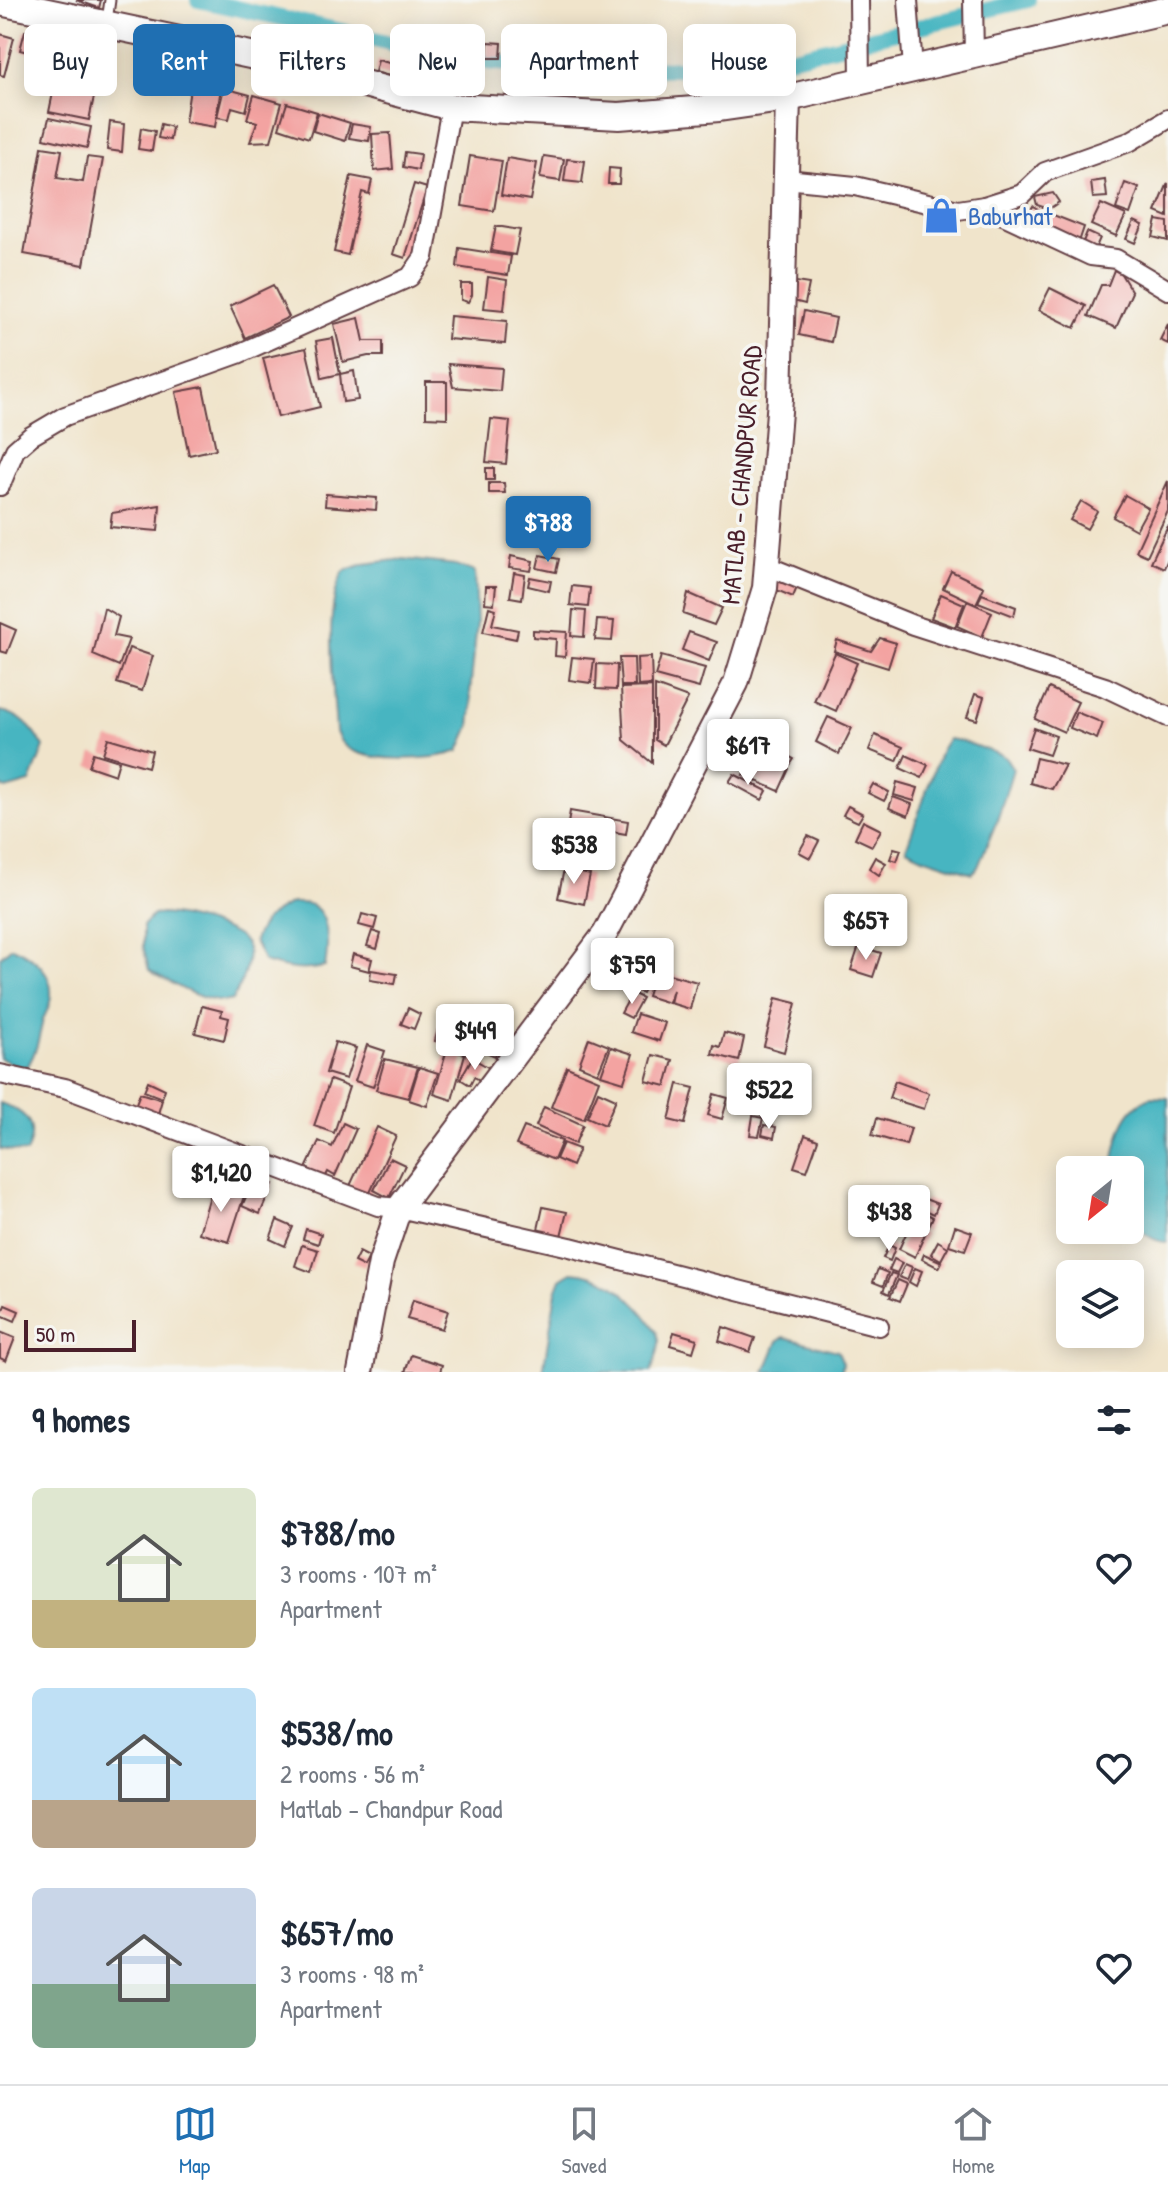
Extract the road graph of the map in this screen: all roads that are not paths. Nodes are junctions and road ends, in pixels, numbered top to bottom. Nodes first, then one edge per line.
1 (859, 0) edge
2 (973, 1) edge
3 (0, 2) edge
4 (909, 6) edge
5 (109, 8) edge
6 (1168, 10) edge
7 (974, 55) junction
8 (913, 69) junction
9 (860, 82) junction
10 (788, 98) junction
11 (451, 107) junction
12 (1168, 119) edge
13 (786, 179) junction
14 (984, 206) junction
15 (1168, 290) edge
16 (0, 486) edge
17 (767, 566) junction
18 (1168, 717) edge
19 (0, 1074) edge
20 (399, 1208) junction
21 (879, 1326) dead end
22 (360, 1372) edge

1 - 9 street
2 - 7 street
3 - 5 main road
4 - 8 street
5 - 11 main road
6 - 7 main road
7 - 8 main road
8 - 9 main road
9 - 10 main road
10 - 11 main road
10 - 13 main road, MATLAB - CHANDPUR ROAD
11 - 16 street
12 - 14 street
13 - 14 street
13 - 17 main road, MATLAB - CHANDPUR ROAD
14 - 15 street
17 - 18 street
17 - 20 main road, MATLAB - CHANDPUR ROAD
19 - 20 street
20 - 21 street
20 - 22 main road, MATLAB - CHANDPUR ROAD

